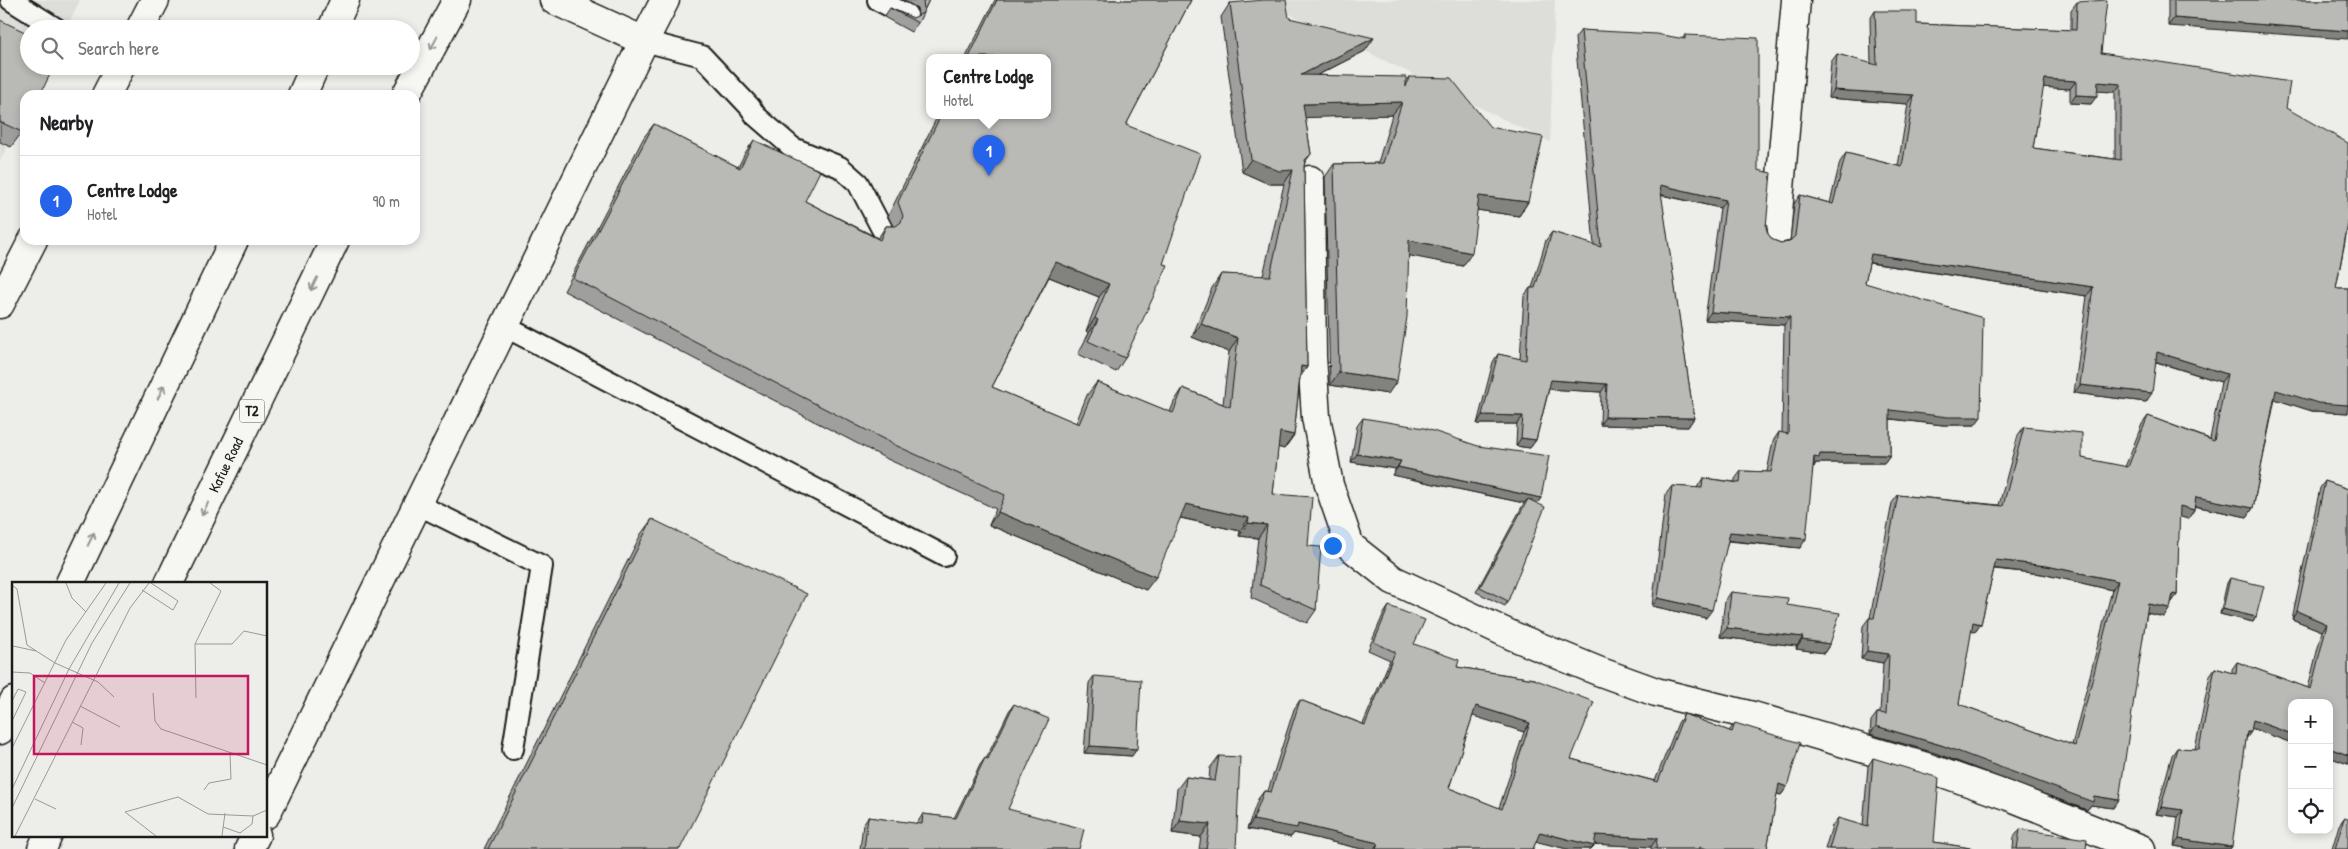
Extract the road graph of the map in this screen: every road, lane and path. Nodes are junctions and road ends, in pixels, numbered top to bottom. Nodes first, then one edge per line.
1 (11, 0) edge
2 (155, 0) edge
3 (345, 0) edge
4 (457, 0) edge
5 (554, 0) edge
6 (665, 0) edge
7 (878, 0) edge
8 (1796, 0) edge
9 (907, 15) edge
10 (43, 20) edge
11 (145, 20) edge
12 (336, 20) edge
13 (644, 41) junction
14 (420, 69) edge
15 (115, 75) edge
16 (311, 75) edge
17 (417, 75) edge
18 (108, 90) edge
19 (304, 90) edge
20 (409, 90) edge
21 (1310, 180) edge
22 (882, 229) edge
23 (1776, 236) dead end
24 (30, 245) edge
25 (232, 245) edge
26 (333, 245) edge
27 (0, 304) edge
28 (504, 326) junction
29 (417, 504) junction
30 (944, 556) dead end
31 (70, 582) edge
32 (169, 582) edge
33 (12, 705) edge
34 (0, 730) edge
35 (513, 749) dead end
36 (268, 810) edge
37 (48, 836) edge
38 (256, 836) edge
39 (42, 849) edge
40 (249, 849) edge
41 (2141, 849) edge

1 - 10 lane
2 - 11 street
3 - 12 street
4 -> 14 street
5 - 13 street
6 - 13 street
7 - 9 lane
8 - 23 street
13 - 22 lane
13 - 28 street
15 - 18 street
16 - 19 street
17 -> 20 street
21 - 41 street
24 - 27 street
31 -> 25 street
26 -> 32 street, Kafue Road / T2
28 - 29 street
28 - 30 lane
29 - 35 lane
29 - 36 street
33 - 34 street
37 - 39 street
38 - 40 street

